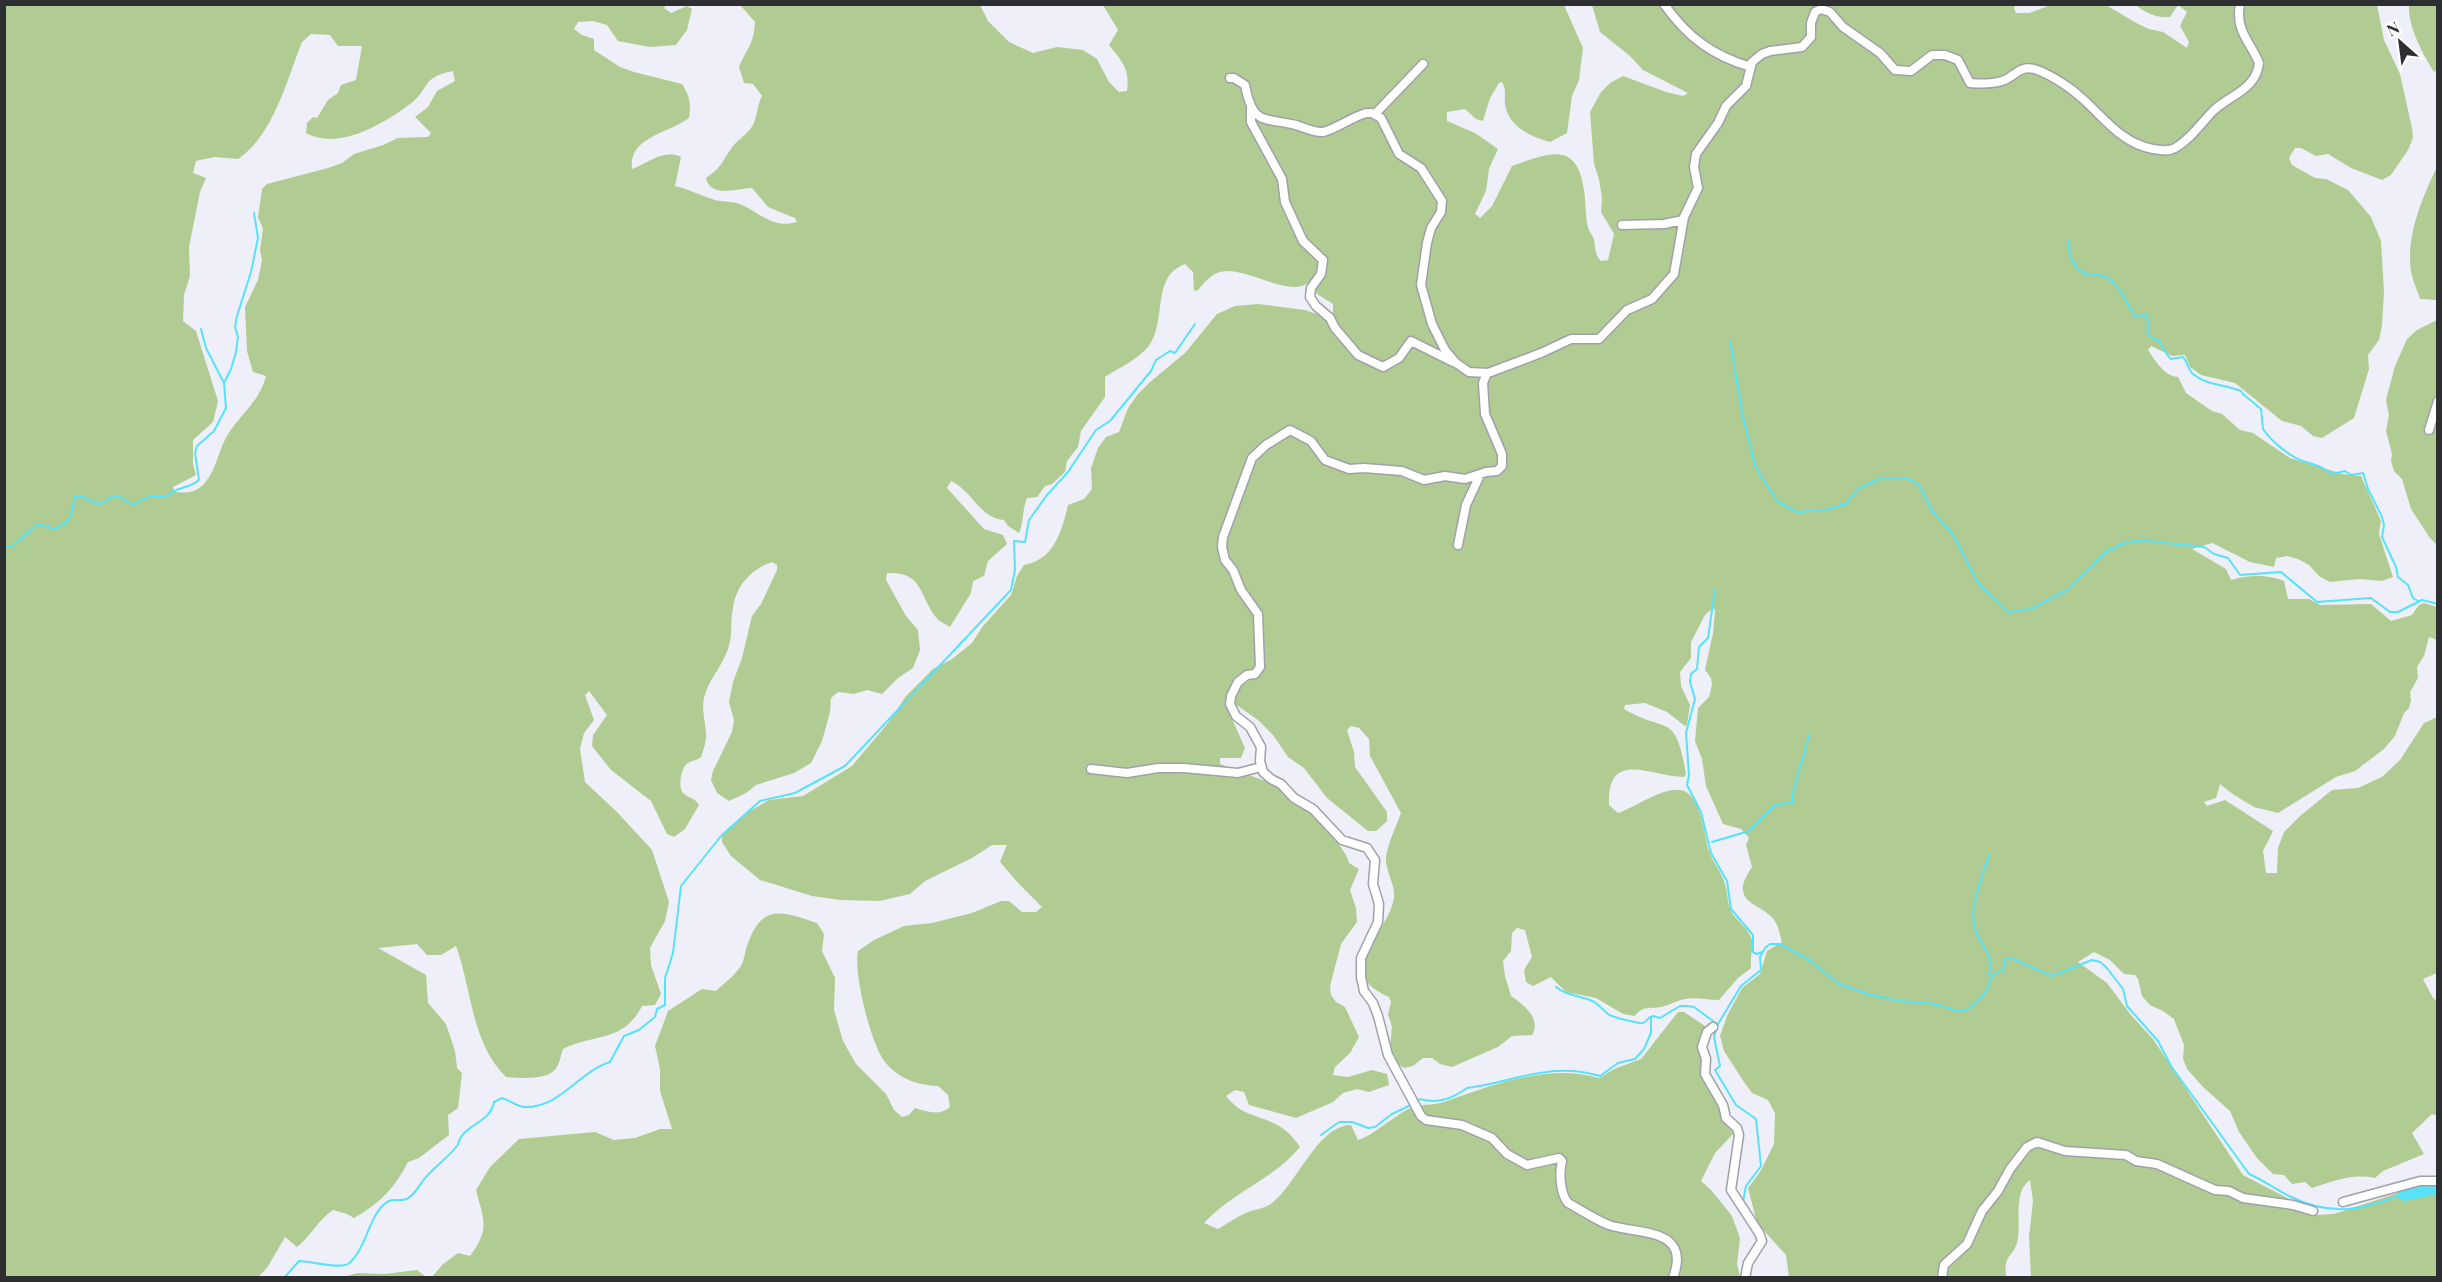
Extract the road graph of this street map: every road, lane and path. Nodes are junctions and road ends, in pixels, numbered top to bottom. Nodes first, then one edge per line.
1 (1664, 4) edge
2 (2240, 4) edge
3 (1423, 63) dead end
4 (1751, 67) junction
5 (1230, 78) dead end
6 (1251, 107) junction
7 (1375, 114) junction
8 (1683, 220) junction
9 (1622, 225) dead end
10 (1456, 363) junction
11 (1487, 373) junction
12 (2438, 401) edge
13 (2429, 430) dead end
14 (1480, 475) junction
15 (1458, 545) dead end
16 (1261, 767) junction
17 (1091, 769) dead end
18 (1713, 1027) dead end
19 (2438, 1181) edge
20 (2343, 1202) dead end
21 (2313, 1211) dead end
22 (1673, 1278) edge
23 (1745, 1278) edge
24 (1942, 1278) edge

1 - 4 street
2 - 4 street
3 - 7 street
4 - 8 street
5 - 6 street
6 - 7 street
6 - 10 street
7 - 10 street
8 - 9 street
8 - 11 street
10 - 11 street
11 - 14 street
12 - 13 street
14 - 15 street
14 - 16 street
16 - 17 street
16 - 22 street
18 - 23 street
19 - 20 street
21 - 24 street

